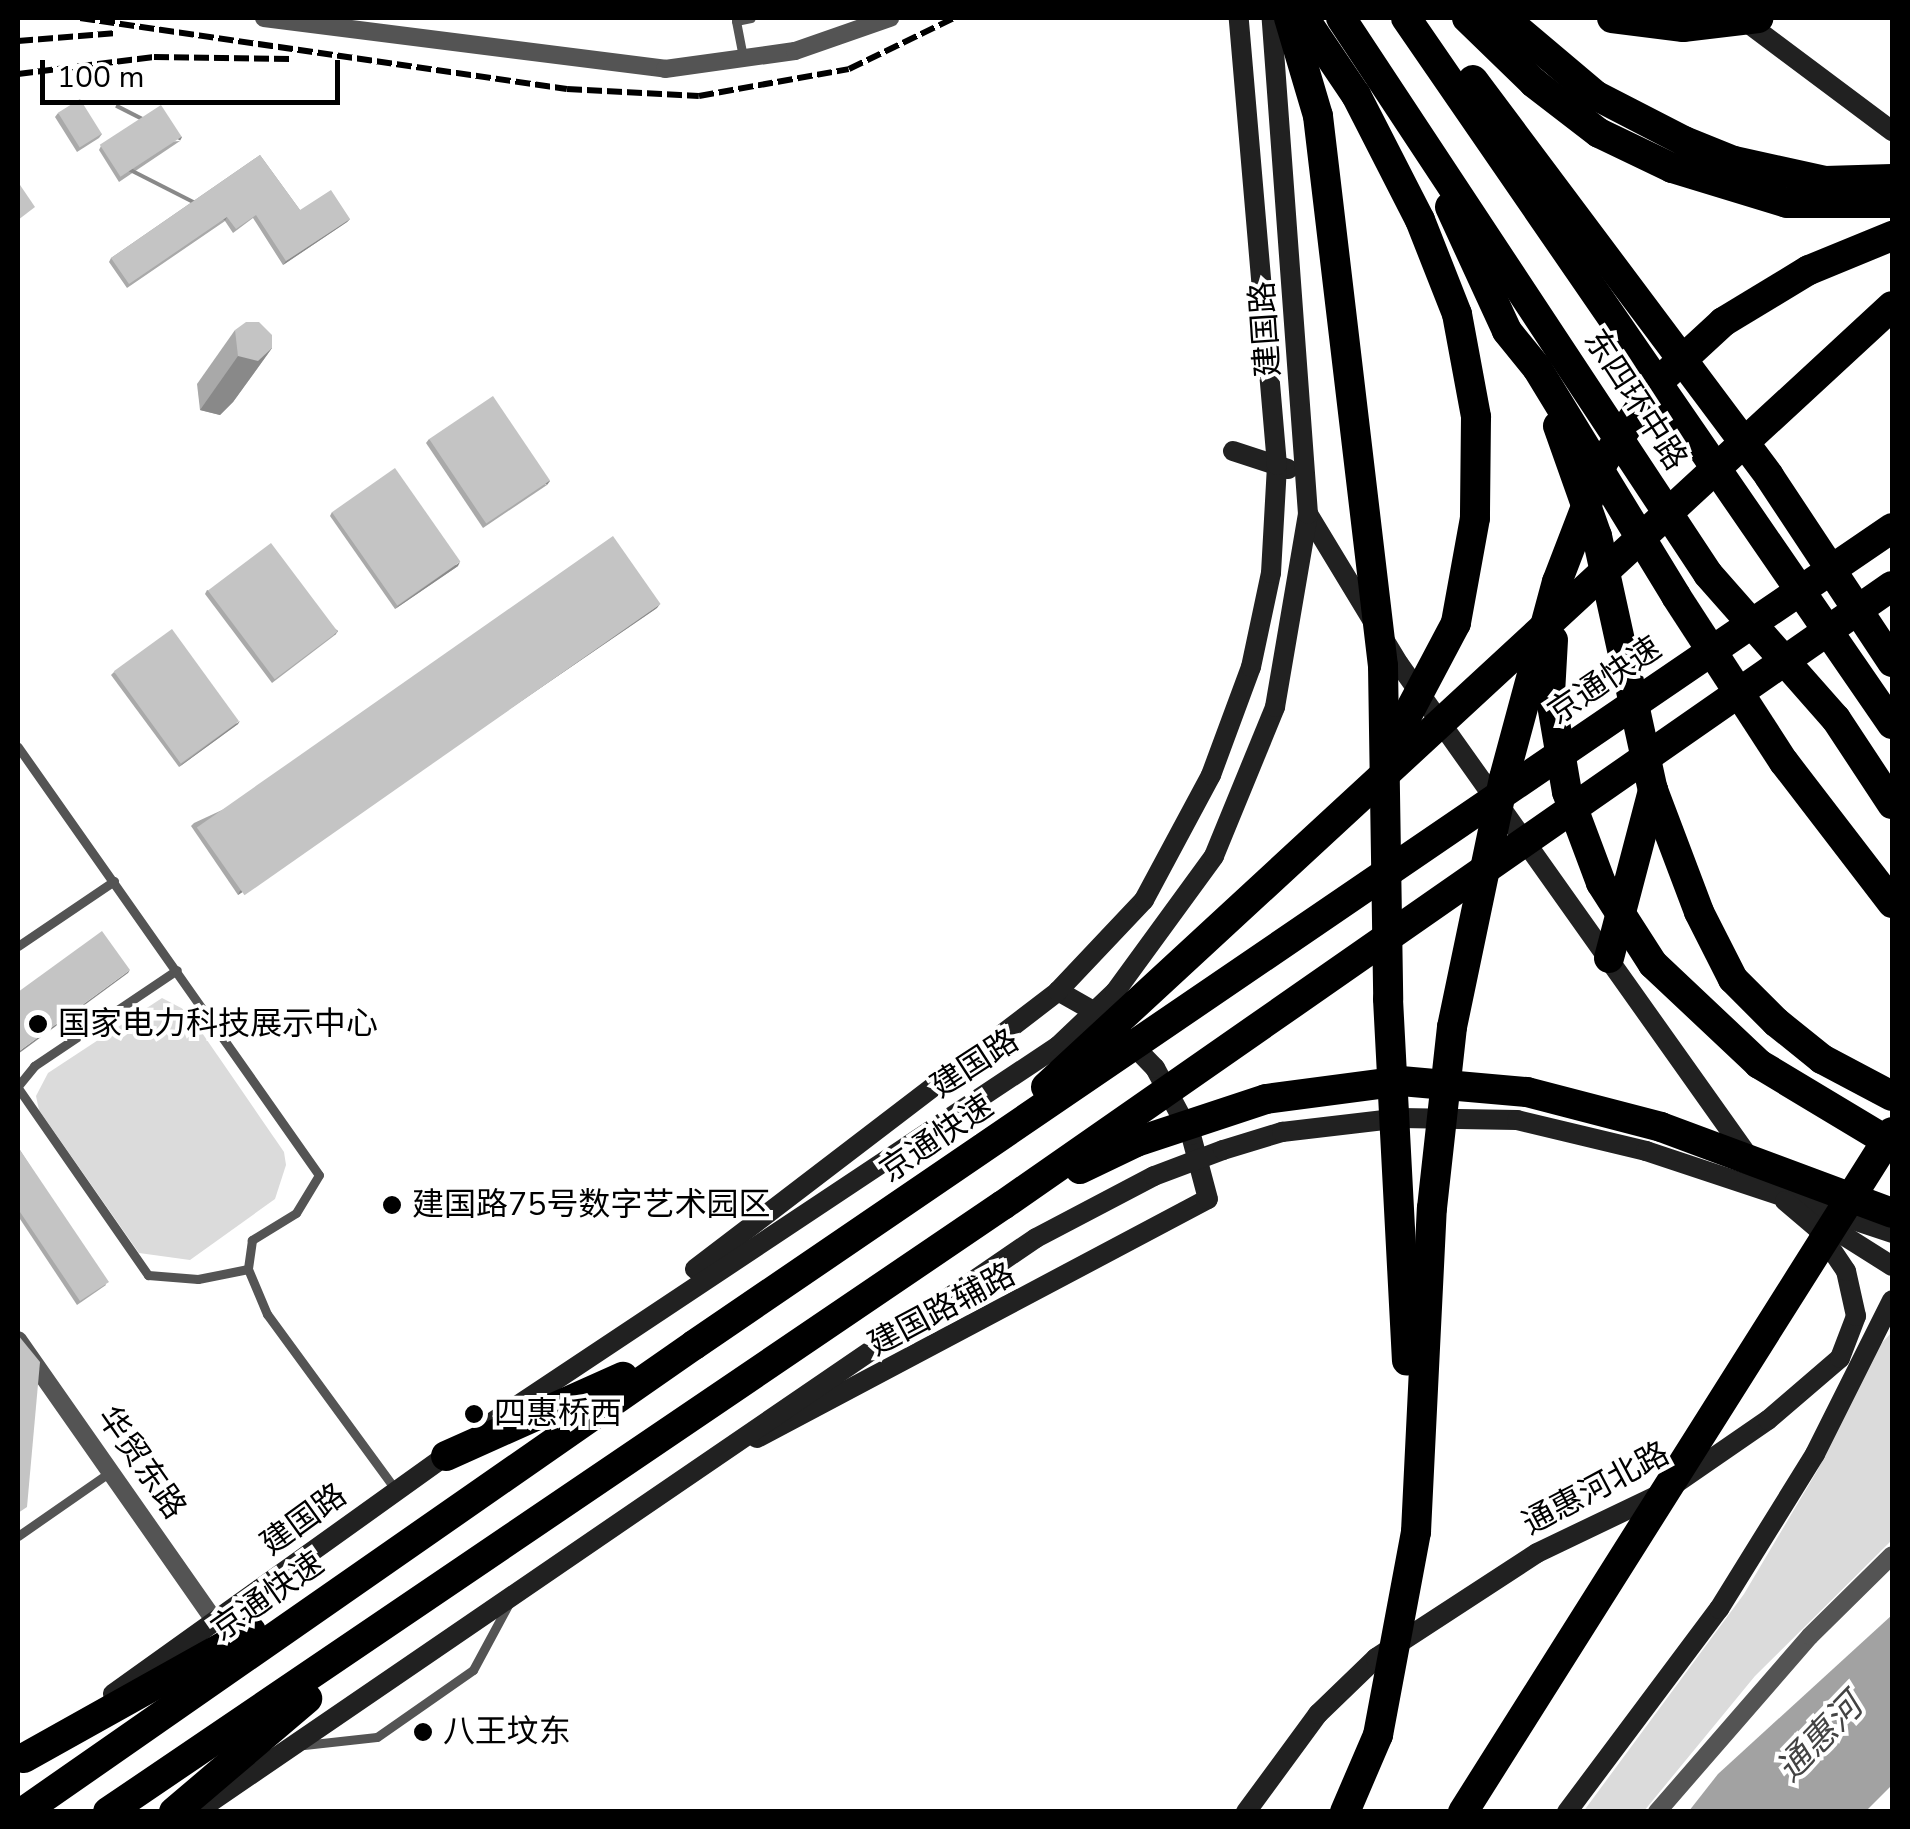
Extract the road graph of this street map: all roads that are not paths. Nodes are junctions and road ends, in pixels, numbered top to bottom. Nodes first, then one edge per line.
1 (264, 18) edge
2 (752, 18) edge
3 (890, 18) edge
4 (1239, 18) edge
5 (1272, 18) edge
6 (1289, 18) edge
7 (1301, 18) edge
8 (1341, 18) edge
9 (1409, 18) edge
10 (1468, 18) edge
11 (1504, 18) edge
12 (1612, 18) edge
13 (1741, 18) edge
14 (1759, 25) edge
15 (1278, 60) junction
16 (744, 62) junction
17 (1405, 112) junction
18 (1892, 132) edge
19 (1892, 179) edge
20 (1892, 203) edge
21 (1892, 236) edge
22 (1892, 306) edge
23 (1538, 368) junction
24 (1233, 451) dead end
25 (1277, 465) junction
26 (1306, 476) junction
27 (1769, 476) junction
28 (1308, 514) junction
29 (1892, 528) edge
30 (1557, 582) junction
31 (1892, 586) edge
32 (1892, 620) edge
33 (1892, 662) edge
34 (1892, 724) edge
35 (18, 747) edge
36 (1653, 790) junction
37 (1892, 804) edge
38 (1300, 857) junction
39 (114, 881) junction
40 (1892, 902) edge
41 (18, 946) edge
42 (1609, 958) junction
43 (177, 970) junction
44 (1058, 992) junction
45 (18, 1087) edge
46 (1892, 1096) edge
47 (1892, 1132) edge
48 (1892, 1144) edge
49 (948, 1174) junction
50 (1776, 1193) junction
51 (1003, 1206) junction
52 (1892, 1212) edge
53 (1892, 1233) edge
54 (1892, 1266) edge
55 (248, 1269) junction
56 (1892, 1300) edge
57 (18, 1340) edge
58 (694, 1345) junction
59 (578, 1361) junction
60 (446, 1456) junction
61 (700, 1466) junction
62 (110, 1472) junction
63 (396, 1491) junction
64 (1416, 1532) junction
65 (18, 1536) edge
66 (398, 1548) junction
67 (1892, 1555) edge
68 (514, 1594) junction
69 (412, 1610) junction
70 (216, 1620) junction
71 (292, 1746) junction
72 (21, 1760) edge
73 (23, 1812) edge
74 (108, 1812) edge
75 (174, 1812) edge
76 (196, 1812) edge
77 (1246, 1812) edge
78 (1345, 1812) edge
79 (1463, 1812) edge
80 (1567, 1812) edge
81 (1657, 1812) edge

1 - 16 street
2 - 16 lane
3 - 16 street
4 - 25 street
5 - 15 street
6 - 64 highway
7 - 15 street, 建国路
7 - 38 highway
8 - 17 highway, 东四环中路
9 - 27 highway
9 - 34 highway, 东四环中路
10 - 20 highway
11 - 19 highway
12 - 14 highway
13 - 14 street
14 - 18 street
15 - 26 street, 建国路
17 - 23 highway
17 - 37 highway, 东四环中路
21 - 30 highway
22 - 38 highway
23 - 36 highway
23 - 40 highway
24 - 25 street
25 - 26 street
25 - 44 street
26 - 28 street, 建国路
27 - 32 highway
27 - 33 highway
28 - 42 street
28 - 59 street, 建国路
29 - 49 highway, 京通快速
30 - 48 highway
30 - 64 highway
31 - 51 highway
35 - 39 lane
36 - 42 highway
36 - 46 highway
38 - 49 highway
39 - 41 lane
39 - 43 lane
42 - 50 street
43 - 45 lane
43 - 55 lane
44 - 59 street
44 - 61 street, 建国路辅路
45 - 55 lane
47 - 79 highway
49 - 58 highway, 京通快速
50 - 53 street
50 - 54 street
50 - 61 street
50 - 77 street, 通惠河北路
51 - 52 highway
51 - 69 highway
55 - 63 lane
56 - 80 street
57 - 62 street, 华贸东路
58 - 60 highway
58 - 66 highway, 京通快速
59 - 60 street, 建国路
60 - 63 street, 建国路
61 - 68 street
62 - 65 lane
62 - 70 street, 华贸东路
63 - 70 street, 建国路
64 - 78 highway
66 - 72 highway
66 - 73 highway, 京通快速
67 - 81 street
68 - 71 street
68 - 71 lane
69 - 74 highway
69 - 75 highway
70 - 72 street, 建国路
71 - 76 street

